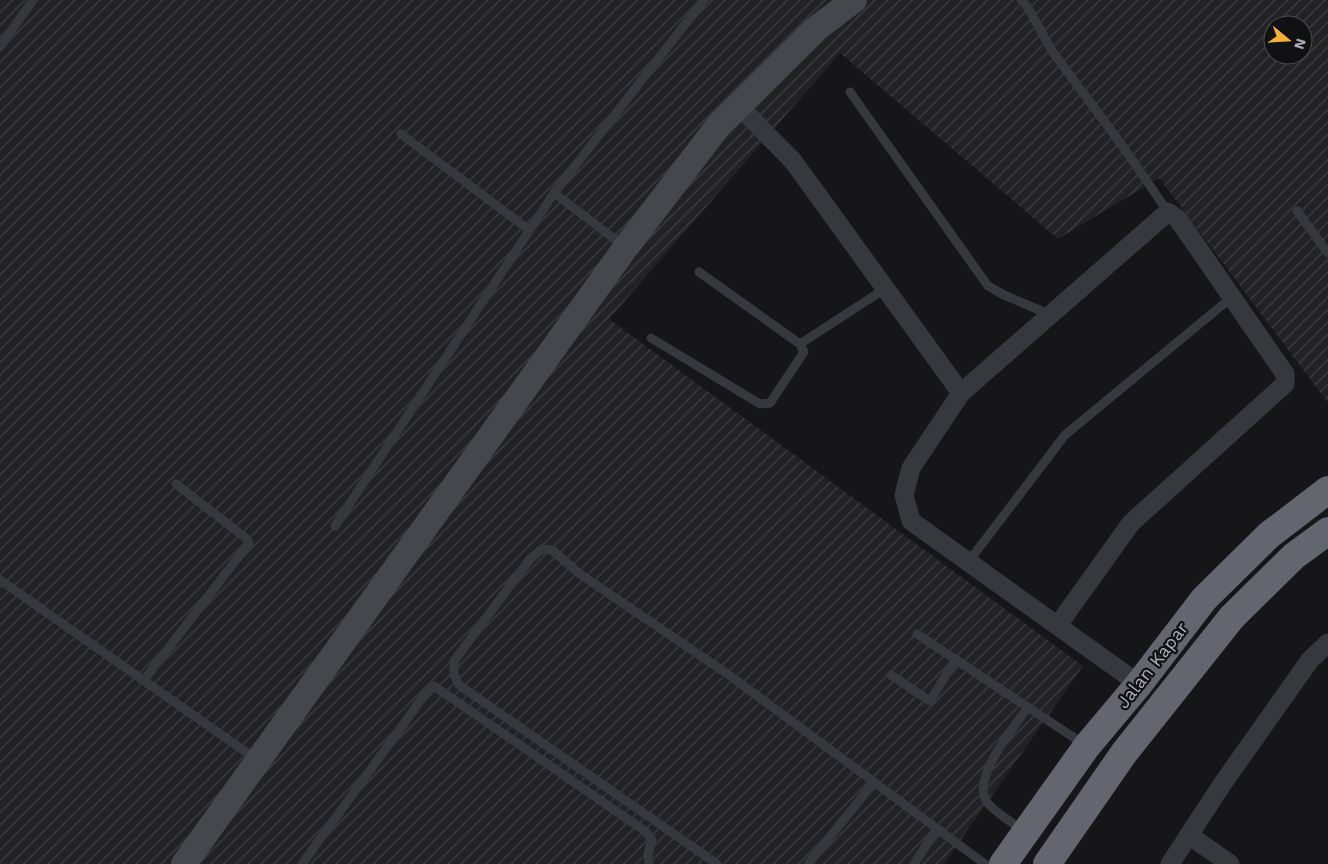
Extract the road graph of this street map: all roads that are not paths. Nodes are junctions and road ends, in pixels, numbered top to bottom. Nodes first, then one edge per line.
1 (32, 0) edge
2 (704, 0) edge
3 (854, 0) edge
4 (1021, 0) edge
5 (0, 47) edge
6 (850, 92) dead end
7 (738, 105) junction
8 (401, 134) dead end
9 (554, 193) junction
10 (1168, 212) junction
11 (1297, 212) dead end
12 (528, 229) junction
13 (626, 247) junction
14 (1328, 253) edge
15 (699, 272) dead end
16 (886, 288) junction
17 (1232, 297) junction
18 (1051, 315) junction
19 (652, 338) dead end
20 (800, 344) junction
21 (961, 394) junction
22 (176, 484) dead end
23 (1328, 490) edge
24 (335, 526) dead end
25 (1328, 531) edge
26 (969, 561) junction
27 (0, 580) edge
28 (1058, 625) junction
29 (917, 634) dead end
30 (1328, 643) edge
31 (956, 659) junction
32 (891, 676) dead end
33 (144, 680) junction
34 (1139, 684) junction
35 (1028, 707) junction
36 (1078, 740) junction
37 (258, 760) junction
38 (874, 782) junction
39 (1017, 826) junction
40 (937, 828) junction
41 (1189, 835) junction
42 (184, 864) edge
43 (302, 864) edge
44 (650, 864) edge
45 (717, 864) edge
46 (808, 864) edge
47 (914, 864) edge
48 (990, 864) edge
49 (1047, 864) edge
50 (1170, 864) edge
51 (1230, 864) edge

1 - 5 lane
2 - 9 lane
3 - 7 street
4 - 10 lane
6 - 18 lane
7 - 13 street
7 - 16 street
8 - 12 lane
9 - 12 lane
9 - 13 lane
10 - 17 street
10 - 18 street
11 - 14 lane
12 - 24 lane
13 - 37 street
15 - 20 lane
16 - 20 lane
16 - 21 street
17 - 26 lane
17 - 28 street
18 - 21 street
19 - 20 lane
21 - 26 street
22 - 33 lane
23 - 34 highway, Jalan Kapar
25 - 49 highway, Jalan Kapar
26 - 28 street
27 - 33 lane
28 - 34 street
29 - 31 lane
30 - 41 street
31 - 32 lane
31 - 35 lane
33 - 37 lane
34 - 36 highway, Jalan Kapar
35 - 36 lane
35 - 39 lane
36 - 39 highway, Jalan Kapar
37 - 42 street
38 - 40 lane
38 - 45 lane
38 - 46 lane
39 - 48 highway, Jalan Kapar
40 - 47 lane
40 - 48 lane
41 - 50 street
41 - 51 street
43 - 44 lane

